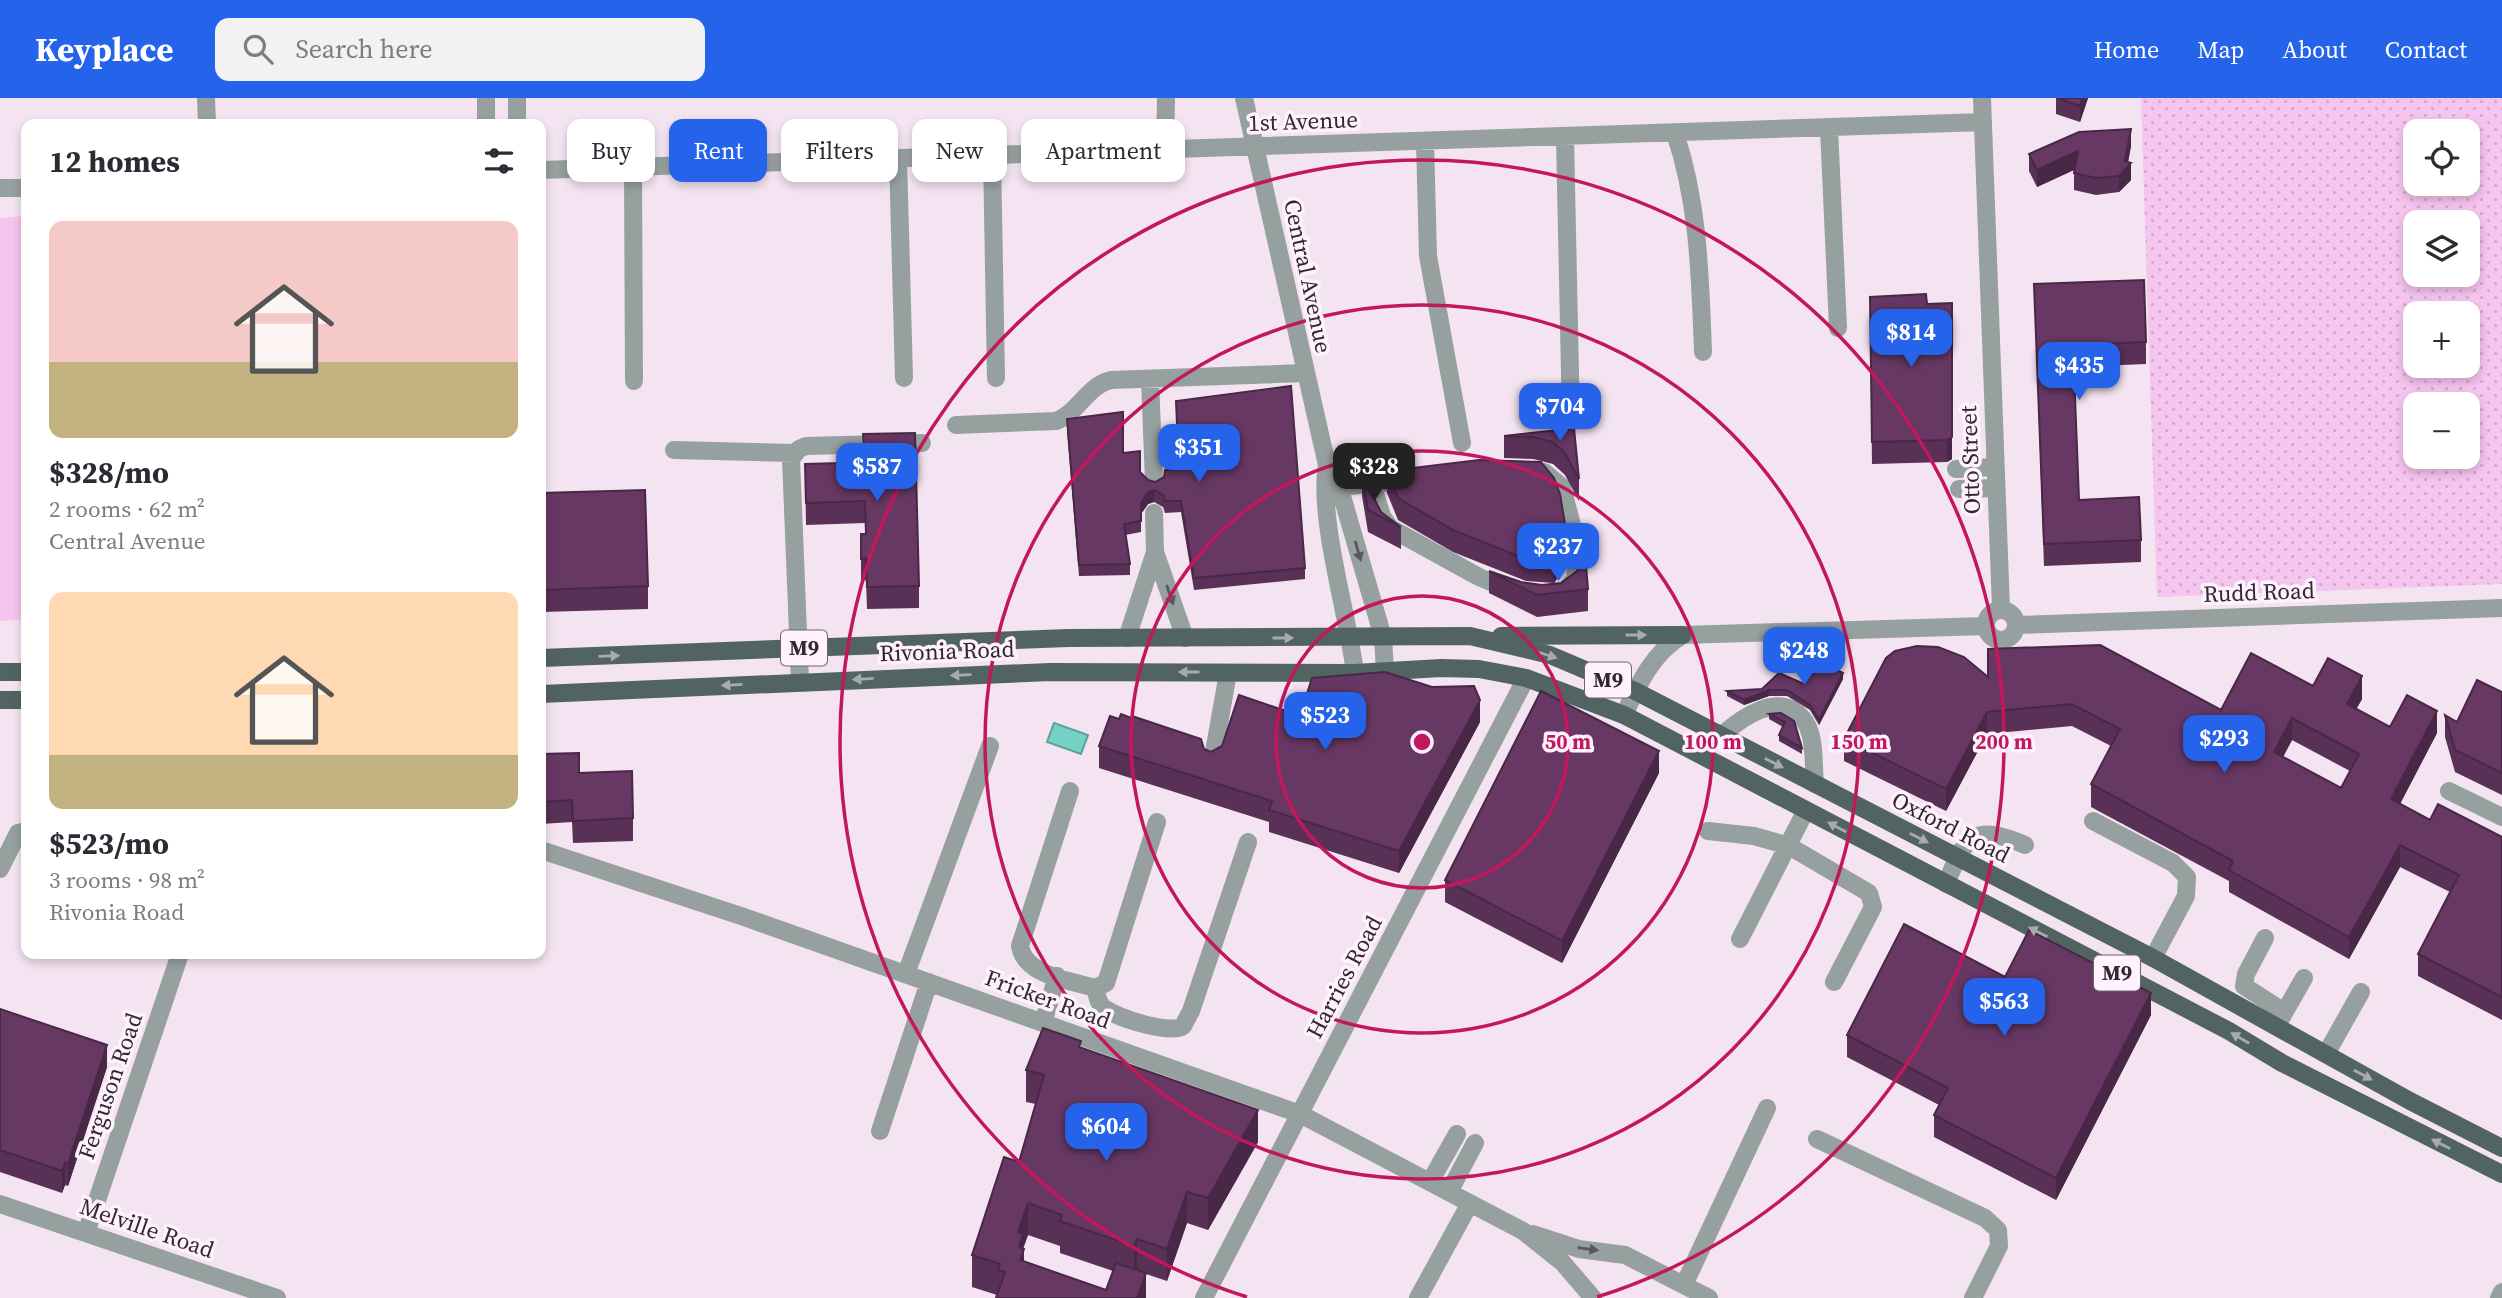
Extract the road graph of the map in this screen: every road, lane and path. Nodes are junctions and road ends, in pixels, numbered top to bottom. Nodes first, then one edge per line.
1 (206, 98) edge
2 (486, 98) edge
3 (517, 98) edge
4 (1166, 98) edge
5 (1244, 98) edge
6 (1982, 98) edge
7 (207, 119) edge
8 (486, 119) edge
9 (517, 119) edge
10 (1166, 119) edge
11 (1983, 122) junction
12 (1829, 128) junction
13 (1675, 133) junction
14 (1565, 137) junction
15 (1425, 141) junction
16 (1255, 146) junction
17 (1185, 148) edge
18 (898, 158) joint
19 (912, 158) edge
20 (781, 162) edge
21 (655, 166) edge
22 (567, 169) edge
23 (546, 170) edge
24 (633, 182) edge
25 (992, 182) edge
26 (0, 188) edge
27 (21, 188) edge
28 (1838, 328) dead end
29 (1703, 352) dead end
30 (1304, 373) junction
31 (904, 378) dead end
32 (996, 378) dead end
33 (1150, 379) junction
34 (634, 381) dead end
35 (1571, 421) dead end
36 (956, 425) dead end
37 (922, 443) dead end
38 (1462, 443) dead end
39 (674, 450) dead end
40 (795, 453) junction
41 (1327, 465) junction
42 (1994, 467) junction
43 (1956, 469) dead end
44 (1513, 470) edge
45 (1426, 478) edge
46 (1154, 482) edge
47 (1372, 484) junction
48 (1340, 487) junction
49 (1996, 488) junction
50 (1959, 489) dead end
51 (1154, 513) dead end
52 (1155, 552) junction
53 (2502, 608) edge
54 (2001, 609) junction
55 (2017, 625) junction
56 (1994, 634) junction
57 (1683, 635) junction
58 (1470, 636) junction
59 (1383, 637) junction
60 (1127, 638) junction
61 (1185, 638) junction
62 (1351, 638) junction
63 (799, 649) junction
64 (546, 658) edge
65 (1996, 659) edge
66 (0, 672) edge
67 (21, 672) edge
68 (1385, 672) junction
69 (1228, 673) junction
70 (1355, 673) junction
71 (1526, 678) junction
72 (800, 682) junction
73 (1635, 691) junction
74 (546, 694) edge
75 (0, 700) edge
76 (21, 700) edge
77 (1624, 715) junction
78 (1721, 736) junction
79 (990, 746) dead end
80 (1212, 763) edge
81 (1815, 784) junction
82 (1070, 791) dead end
83 (2449, 791) dead end
84 (1807, 810) junction
85 (2502, 817) edge
86 (2092, 821) dead end
87 (1157, 822) dead end
88 (1708, 831) dead end
89 (21, 832) edge
90 (1248, 842) dead end
91 (2025, 845) dead end
92 (1789, 846) junction
93 (546, 852) edge
94 (1957, 858) junction
95 (0, 869) edge
96 (1946, 884) junction
97 (2265, 938) dead end
98 (1740, 939) dead end
99 (2152, 958) junction
100 (178, 959) edge
101 (906, 974) junction
102 (1057, 976) junction
103 (2304, 978) dead end
104 (929, 982) junction
105 (1833, 982) dead end
106 (1095, 988) junction
107 (2361, 992) dead end
108 (2280, 1019) junction
109 (1043, 1023) junction
110 (2326, 1054) junction
111 (1767, 1108) dead end
112 (1300, 1114) junction
113 (880, 1130) dead end
114 (1457, 1134) dead end
115 (1817, 1139) dead end
116 (1475, 1143) dead end
117 (2502, 1148) edge
118 (2502, 1174) edge
119 (1430, 1182) junction
120 (1449, 1192) junction
121 (1470, 1203) junction
122 (0, 1204) edge
123 (1523, 1231) junction
124 (86, 1233) junction
125 (1684, 1285) junction
126 (2502, 1292) edge
127 (277, 1298) edge
128 (1204, 1298) edge
129 (1418, 1298) edge
130 (1592, 1298) edge
131 (1709, 1298) edge
132 (1973, 1298) edge
133 (2499, 1298) edge

1 - 7 street
2 - 8 street
3 - 9 street
4 - 10 street
5 - 16 street, Central Avenue
6 - 11 street, Otto Street
11 - 12 street, 1st Avenue
11 - 42 street, Otto Street
12 - 13 street, 1st Avenue
12 - 28 street
13 - 14 street, 1st Avenue
13 - 29 street
14 - 15 street, 1st Avenue
14 - 35 street
15 - 16 street, 1st Avenue
15 - 38 street
16 - 17 street, 1st Avenue
16 - 30 street, Central Avenue
18 - 19 street, 1st Avenue
18 - 31 street
20 - 21 street, 1st Avenue
22 - 23 street, 1st Avenue
24 - 34 street
25 - 32 street
26 - 27 street
30 - 33 street
30 - 41 street, Central Avenue
33 - 36 street
33 - 46 street
37 - 40 street
39 - 40 street
40 - 63 street
41 - 48 street, Central Avenue
41 - 62 street, Central Avenue
42 - 43 street
42 - 49 street, Otto Street
44 - 47 street
45 - 47 street
47 - 48 street
48 -> 59 street, Central Avenue
49 - 50 street
49 - 54 street, Otto Street
51 - 52 street
52 - 60 street
52 -> 61 street
53 - 55 street, Rudd Road
54 - 55 street
54 - 56 street
55 - 56 street
56 - 57 street
56 - 65 street
58 -> 57 main road
57 - 73 street
58 - 59 main road, Oxford Road / M9
58 -> 73 main road, Oxford Road / M9
59 - 62 main road, Oxford Road / M9
59 - 68 street, Central Avenue
60 - 61 main road, Rivonia Road / M9
60 - 63 main road, Rivonia Road / M9
61 -> 62 main road, Rivonia Road / M9
62 - 70 street, Central Avenue
64 -> 63 main road, Rivonia Road / M9
63 - 72 street
66 - 67 main road
68 - 70 main road, M9
68 - 71 main road, M9
69 - 70 main road, Rivonia Road / M9
69 -> 72 main road, Rivonia Road / M9
69 - 80 street
71 - 77 main road, M9
71 - 112 street, Harries Road
72 -> 74 main road, Rivonia Road / M9
73 - 77 street
73 - 78 main road, Oxford Road / M9
75 - 76 main road
77 - 84 main road, M9
78 -> 81 main road, Oxford Road / M9
78 - 81 street
79 - 101 street
81 -> 94 main road, Oxford Road / M9
82 - 102 street
83 - 85 street
84 - 92 street
96 -> 84 main road, M9
86 - 99 street
87 - 106 street
88 - 92 street
89 - 95 street
90 - 106 street
91 - 94 street
92 - 98 street
92 - 105 street
93 - 101 street, Fricker Road
94 - 96 street
94 - 99 main road, Oxford Road / M9
118 -> 96 main road, M9
97 - 108 street
99 - 108 main road, Oxford Road / M9
100 - 124 street, Ferguson Road
101 - 104 street, Fricker Road
102 - 106 street
102 - 109 street
103 - 108 street
104 - 109 street, Fricker Road
104 - 113 street
107 - 110 street
108 - 110 main road, Oxford Road / M9
109 - 112 street, Fricker Road
110 -> 117 main road, Oxford Road / M9
111 - 125 street
112 - 119 street, Fricker Road
112 - 128 street, Harries Road
114 - 119 street
115 - 132 street
116 - 120 street
119 - 120 street, Fricker Road
120 - 121 street, Fricker Road
121 - 123 street, Fricker Road
121 - 129 street
122 - 124 street, Melville Road
123 -> 125 street, Fricker Road
123 - 130 street, Fricker Road
124 - 127 street, Melville Road
125 - 131 street, Fricker Road
126 - 133 street

